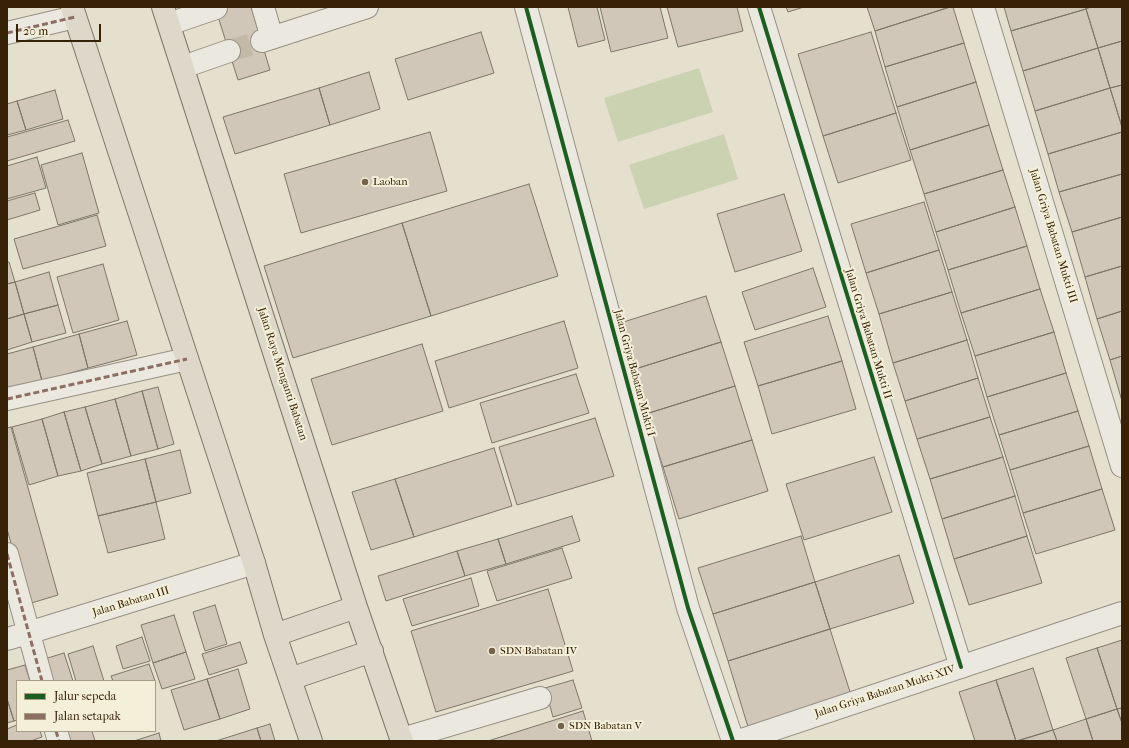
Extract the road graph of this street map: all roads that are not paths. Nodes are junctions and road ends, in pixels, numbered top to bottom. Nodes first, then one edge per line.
1 (263, 7) edge
2 (367, 7) edge
3 (526, 7) edge
4 (759, 7) edge
5 (983, 7) edge
6 (216, 8) dead end
7 (74, 12) edge
8 (166, 15) edge
9 (7, 33) edge
10 (229, 51) tunnel mouth
11 (182, 67) junction
12 (187, 358) junction
13 (7, 399) edge
14 (1122, 466) edge
15 (7, 554) edge
16 (254, 563) junction
17 (356, 607) junction
18 (1122, 613) edge
19 (28, 633) junction
20 (275, 635) junction
21 (7, 639) edge
22 (372, 651) junction
23 (961, 667) junction
24 (290, 679) junction
25 (42, 680) edge
26 (540, 698) dead end
27 (402, 740) edge
28 (311, 741) edge
29 (734, 741) edge
30 (739, 741) edge

1 - 2 street
3 - 29 street, Jalan Griya Babatan Mukti I
4 - 23 street, Jalan Griya Babatan Mukti II
5 - 14 street, Jalan Griya Babatan Mukti III
6 - 8 street
7 - 9 street
7 - 12 main road
8 - 11 main road, Jalan Raya Menganti Babatan
10 - 11 street
11 - 17 main road, Jalan Raya Menganti Babatan
12 - 13 street
12 - 16 main road
15 - 19 street
16 - 19 street, Jalan Babatan III
16 - 20 main road
17 - 20 main road
17 - 22 main road, Jalan Raya Menganti Babatan
18 - 23 street, Jalan Griya Babatan Mukti XIV
19 - 21 street, Jalan Babatan III
19 - 25 street
20 - 24 main road
22 - 24 main road
22 - 27 main road, Jalan Raya Menganti Babatan
23 - 30 street, Jalan Griya Babatan Mukti XIV
24 - 28 main road
26 - 27 street

